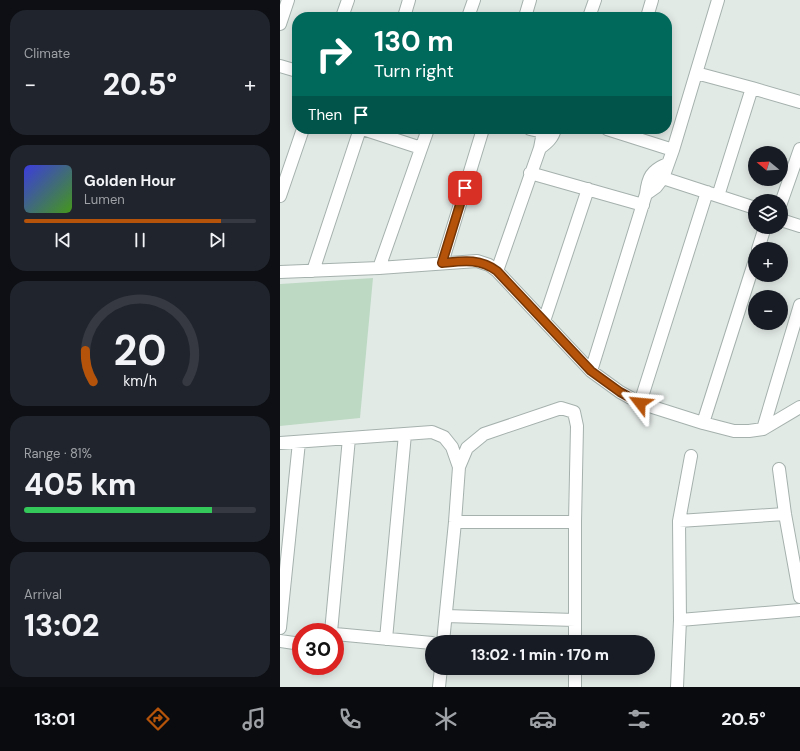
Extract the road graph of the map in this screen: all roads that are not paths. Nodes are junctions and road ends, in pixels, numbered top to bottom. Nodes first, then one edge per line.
1 (288, 0) edge
2 (348, 0) edge
3 (409, 0) edge
4 (474, 0) edge
5 (530, 0) edge
6 (594, 0) edge
7 (652, 0) edge
8 (718, 0) edge
9 (344, 12) edge
10 (405, 12) edge
11 (470, 12) edge
12 (526, 12) edge
13 (590, 12) edge
14 (649, 12) edge
15 (280, 24) edge
16 (280, 66) edge
17 (292, 70) edge
18 (696, 73) junction
19 (752, 88) junction
20 (800, 102) edge
21 (301, 134) edge
22 (358, 134) edge
23 (378, 134) edge
24 (426, 134) edge
25 (481, 134) edge
26 (544, 134) edge
27 (554, 134) edge
28 (624, 134) edge
29 (421, 148) junction
30 (540, 148) junction
31 (673, 150) junction
32 (800, 150) edge
33 (667, 164) junction
34 (530, 173) junction
35 (663, 178) junction
36 (588, 189) junction
37 (713, 194) junction
38 (784, 194) edge
39 (280, 196) edge
40 (644, 199) junction
41 (748, 206) edge
42 (788, 222) edge
43 (800, 226) edge
44 (442, 263) junction
45 (379, 268) junction
46 (313, 271) junction
47 (497, 271) junction
48 (280, 272) edge
49 (748, 282) edge
50 (800, 305) edge
51 (544, 320) junction
52 (591, 371) junction
53 (640, 403) junction
54 (800, 407) edge
55 (703, 423) junction
56 (763, 429) junction
57 (405, 434) junction
58 (349, 438) junction
59 (299, 442) junction
60 (280, 443) edge
61 (691, 456) dead end
62 (459, 467) junction
63 (779, 469) dead end
64 (785, 514) junction
65 (679, 521) junction
66 (455, 522) junction
67 (575, 522) junction
68 (800, 597) edge
69 (800, 610) edge
70 (446, 616) junction
71 (575, 620) junction
72 (680, 620) junction
73 (333, 623) edge
74 (280, 628) edge
75 (344, 635) edge
76 (445, 635) edge
77 (575, 635) edge
78 (386, 638) junction
79 (280, 641) edge
80 (425, 642) edge
81 (292, 643) edge
82 (440, 675) edge
83 (575, 675) edge
84 (439, 687) edge
85 (575, 687) edge
86 (677, 687) edge

1 - 15 street
2 - 9 street
3 - 10 street
4 - 11 street
5 - 12 street
6 - 13 street
7 - 14 street
8 - 18 street
16 - 17 street
18 - 19 street
18 - 31 street
19 - 20 street
19 - 37 street
21 - 39 street
22 - 46 street
23 - 29 street
24 - 29 street
25 - 44 street
26 - 30 street
27 - 30 street
28 - 31 street
29 - 45 street
30 - 34 street
31 - 33 street
32 - 38 street
33 - 35 street
33 - 40 street
34 - 36 street
34 - 47 street
35 - 37 street
35 - 40 street
36 - 40 street
36 - 51 street
37 - 41 street
37 - 53 street
40 - 52 street
42 - 43 street
44 - 45 street
44 - 47 street
45 - 46 street
46 - 48 street
47 - 51 street
49 - 55 street
50 - 56 street
51 - 52 street
52 - 53 street
53 - 55 street
54 - 56 street
55 - 56 street
57 - 58 street
57 - 62 street
57 - 78 street
58 - 59 street
58 - 73 street
59 - 60 street
59 - 74 street
61 - 65 street
62 - 66 street
62 - 67 street
63 - 64 street
64 - 65 street
64 - 68 street
65 - 72 street
66 - 67 street
66 - 70 street
67 - 71 street
69 - 72 street
70 - 71 street
70 - 76 street
71 - 77 street
72 - 86 street
75 - 78 street
78 - 80 street
79 - 81 street
82 - 84 street
83 - 85 street

